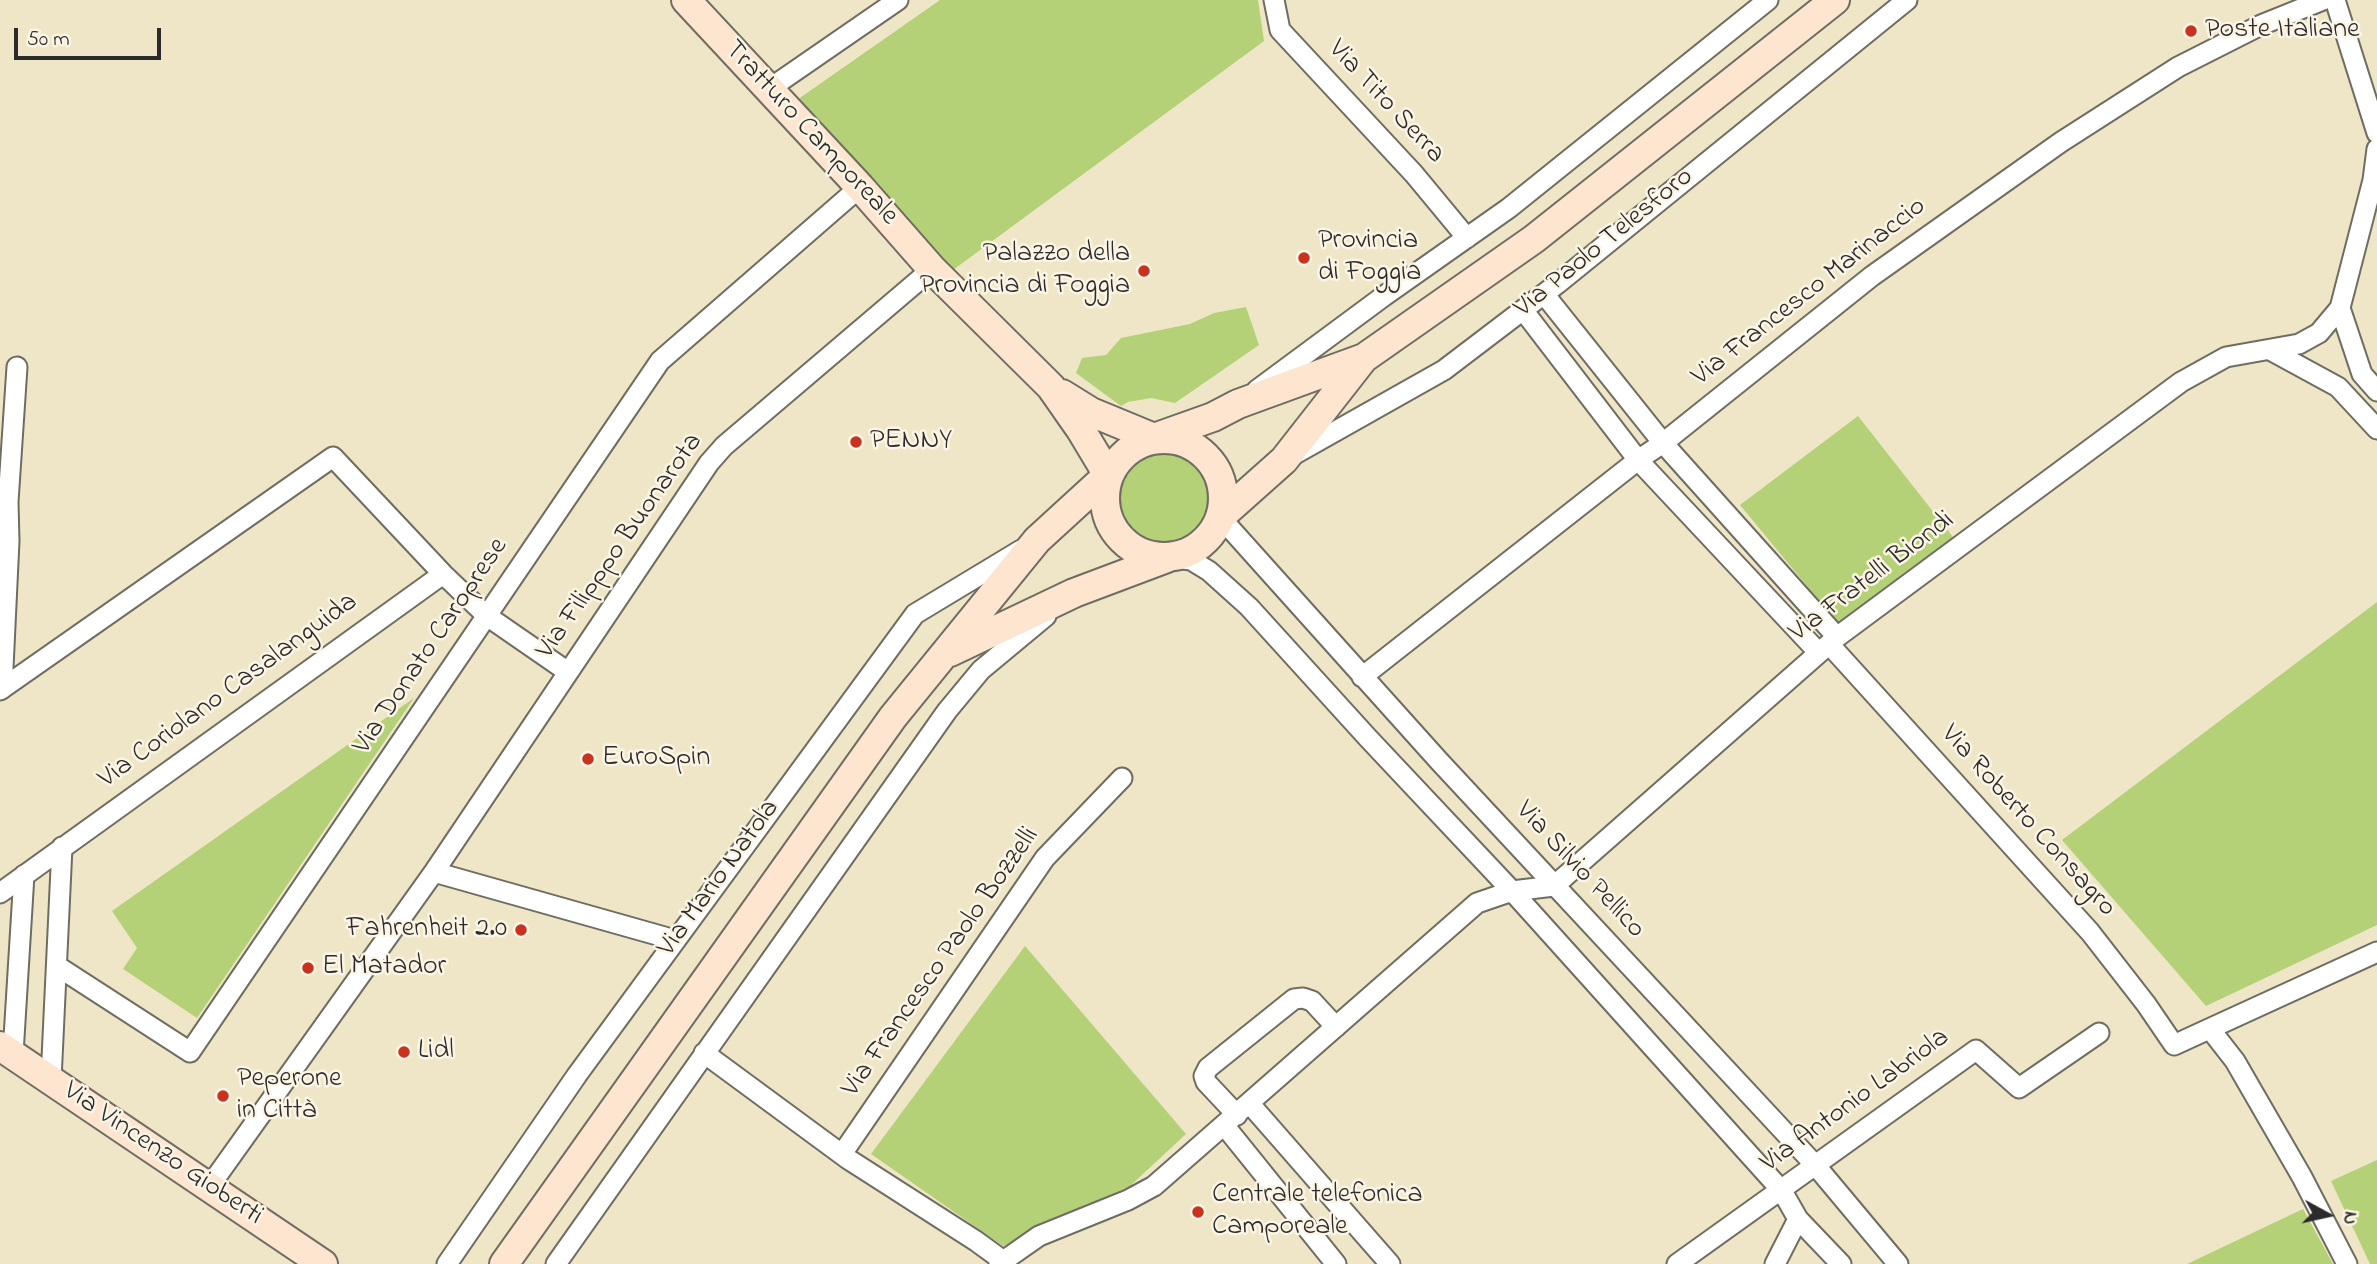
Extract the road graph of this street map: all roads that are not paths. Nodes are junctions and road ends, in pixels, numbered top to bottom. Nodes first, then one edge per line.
1 (686, 0) edge
2 (898, 0) edge
3 (1274, 0) edge
4 (1768, 0) edge
5 (1835, 0) edge
6 (1907, 0) edge
7 (2323, 0) edge
8 (2335, 0) edge
9 (769, 89) junction
10 (2377, 133) edge
11 (2377, 149) edge
12 (860, 187) junction
13 (1467, 238) junction
14 (932, 269) junction
15 (1544, 294) junction
16 (2340, 308) junction
17 (1523, 310) junction
18 (2270, 350) junction
19 (1364, 358) junction
20 (17, 367) dead end
21 (2362, 374) junction
22 (1051, 387) junction
23 (2338, 387) junction
24 (2377, 391) edge
25 (1238, 404) junction
26 (2377, 429) edge
27 (1154, 438) junction
28 (1663, 443) junction
29 (1284, 460) junction
30 (1638, 460) junction
31 (1108, 475) junction
32 (4, 497) edge
33 (1220, 517) junction
34 (1037, 540) junction
35 (1169, 557) junction
36 (443, 574) junction
37 (1074, 593) junction
38 (487, 616) junction
39 (1829, 645) junction
40 (943, 656) junction
41 (568, 672) junction
42 (1362, 677) junction
43 (1, 689) edge
44 (1122, 778) dead end
45 (62, 847) junction
46 (434, 872) junction
47 (24, 875) junction
48 (1554, 886) junction
49 (1513, 891) junction
50 (0, 893) edge
51 (675, 940) junction
52 (2377, 952) edge
53 (57, 966) junction
54 (1336, 1027) junction
55 (2210, 1029) junction
56 (2099, 1033) dead end
57 (6, 1050) edge
58 (704, 1053) junction
59 (51, 1080) junction
60 (1237, 1115) junction
61 (842, 1154) junction
62 (1816, 1166) junction
63 (209, 1186) junction
64 (1782, 1191) junction
65 (1798, 1219) junction
66 (1000, 1262) edge
67 (323, 1264) edge
68 (447, 1264) edge
69 (504, 1264) edge
70 (556, 1264) edge
71 (1336, 1264) edge
72 (1390, 1264) edge
73 (1677, 1264) edge
74 (1775, 1264) edge
75 (1841, 1264) edge
76 (1897, 1264) edge
77 (2347, 1264) edge

1 - 9 street, Tratturo Camporeale
2 - 9 street
3 - 13 street, Via Tito Serra
4 - 13 street, Via Paolo Telesforo
5 - 19 street, Via Paolo Telesforo
6 - 15 street, Via Paolo Telesforo
7 - 28 street, Via Francesco Marinaccio
8 - 10 street
9 - 12 street, Tratturo Camporeale
11 - 16 street, Via Fratelli Biondi
12 - 14 street, Tratturo Camporeale
12 - 38 street, Via Donato Caroprese
13 - 25 street, Via Paolo Telesforo
14 - 22 street, Tratturo Camporeale
14 - 41 street, Via Filipppo Buonarota
15 - 17 street, Via Paolo Telesforo
15 - 28 street, Via Roberto Consagro
16 - 18 street, Via Fratelli Biondi
16 - 21 street
17 - 29 street, Via Paolo Telesforo
17 - 30 street, Via Roberto Consagro
18 - 23 street
18 - 39 street, Via Fratelli Biondi
19 - 25 street, Via Paolo Telesforo
19 - 29 street, Via Paolo Telesforo
20 - 32 street
21 - 23 street
21 - 24 street
22 - 27 street, Tratturo Camporeale
22 - 31 street, Tratturo Camporeale
23 - 26 street
25 - 27 street, Via Paolo Telesforo
27 - 31 street
27 - 33 street
28 - 30 street, Via Francesco Marinaccio
28 - 39 street, Via Roberto Consagro
29 - 33 street, Via Paolo Telesforo
30 - 39 street, Via Roberto Consagro
30 - 42 street, Via Francesco Marinaccio
31 - 34 street, Via Mario Natola
31 - 35 street
32 - 43 street
33 - 35 street
33 - 42 street, Via Silvio Pellico
34 - 40 street, Via Mario Natola
34 - 51 street, Via Mario Natola
35 - 37 street, Via Mario Natola
35 - 49 street
36 - 38 street
36 - 43 street
36 - 45 street, Via Coriolano Casalanguida
37 - 40 street, Via Mario Natola
37 - 58 street, Via Mario Natola
38 - 41 street
38 - 53 street, Via Donato Caroprese
39 - 48 street, Via Fratelli Biondi
39 - 55 street, Via Roberto Consagro
40 - 69 street, Via Mario Natola
41 - 46 street, Via Filipppo Buonarota
42 - 48 street, Via Silvio Pellico
44 - 61 street, Via Francesco Paolo Bozzelli
45 - 47 street, Via Coriolano Casalanguida
45 - 53 street
46 - 51 street
46 - 63 street, Via Filipppo Buonarota
47 - 50 street, Via Coriolano Casalanguida
47 - 57 street
48 - 49 street
48 - 62 street, Via Silvio Pellico
49 - 54 street
49 - 64 street
51 - 68 street, Via Mario Natola
52 - 55 street
53 - 59 street
54 - 60 street
54 - 60 street
55 - 77 street
56 - 62 street, Via Antonio Labriola
57 - 59 street, Via Vincenzo Gioberti
58 - 61 street
58 - 70 street, Via Mario Natola
59 - 63 street, Via Vincenzo Gioberti
60 - 66 street
60 - 71 street
60 - 72 street
61 - 66 street
62 - 64 street, Via Antonio Labriola
62 - 76 street, Via Silvio Pellico
63 - 67 street, Via Vincenzo Gioberti
64 - 65 street
64 - 73 street, Via Antonio Labriola
65 - 74 street
65 - 75 street

